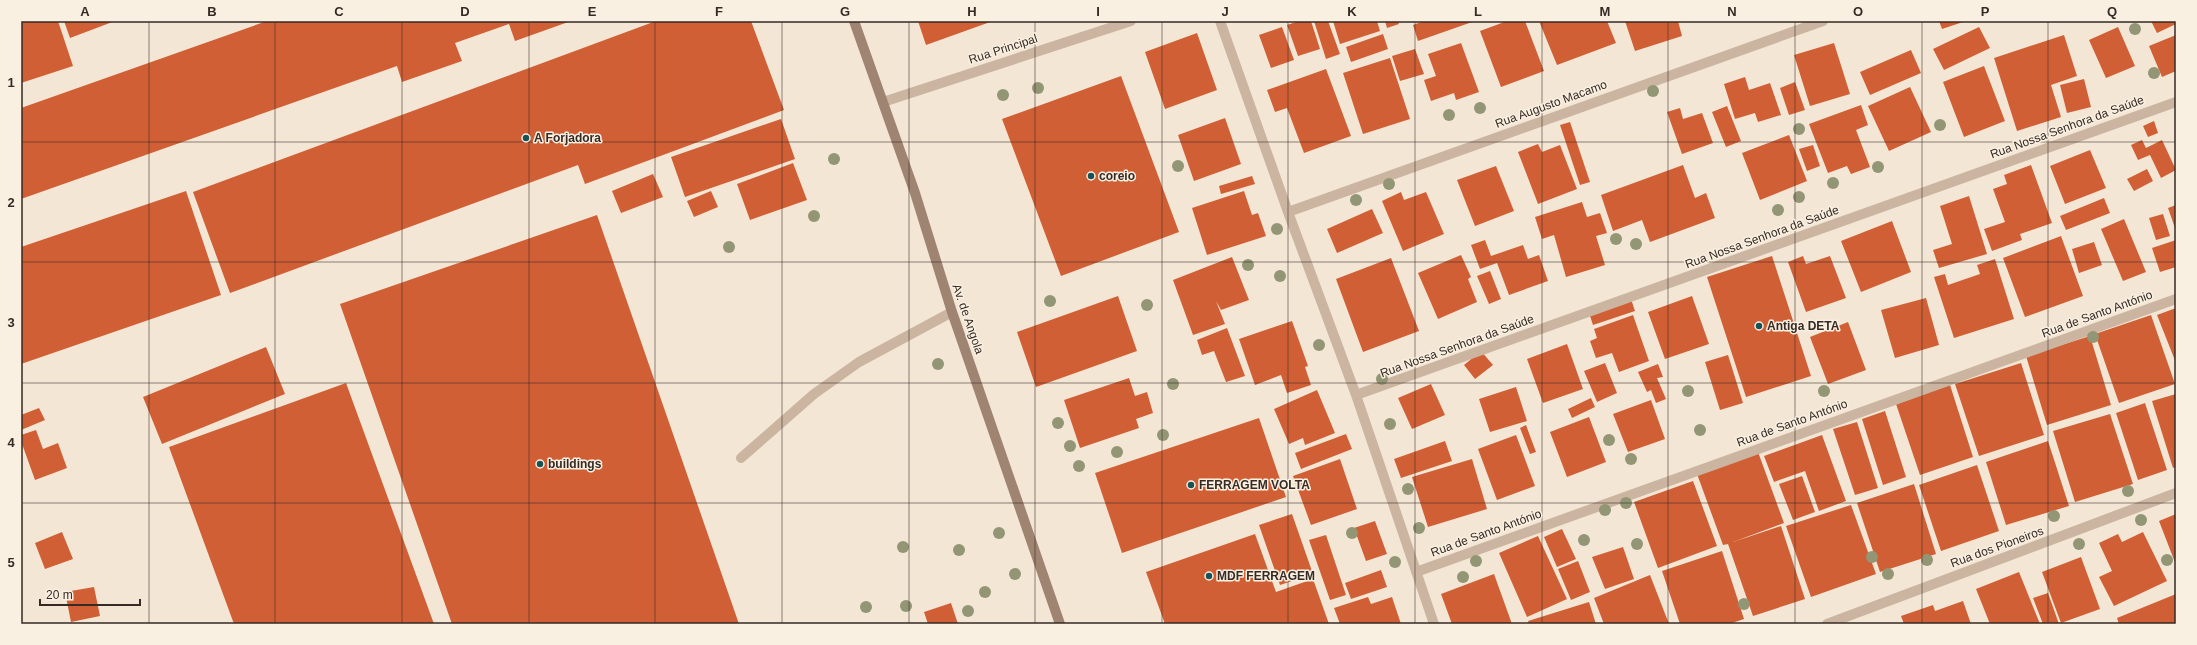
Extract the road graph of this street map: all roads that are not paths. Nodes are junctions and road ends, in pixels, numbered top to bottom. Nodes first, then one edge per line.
1 (854, 21) edge
2 (1131, 21) edge
3 (1220, 21) edge
4 (1823, 21) edge
5 (883, 102) junction
6 (2176, 102) edge
7 (1288, 212) junction
8 (2176, 300) edge
9 (952, 312) junction
10 (1356, 395) junction
11 (741, 458) dead end
12 (2176, 493) edge
13 (1416, 572) junction
14 (1060, 624) edge
15 (1434, 624) edge
16 (1827, 624) edge

1 - 5 main road, Av. de Angola
2 - 5 street, Rua Principal
3 - 7 street
4 - 7 street, Rua Augusto Macamo
5 - 9 main road, Av. de Angola
6 - 10 street, Rua Nossa Senhora da Saúde
7 - 10 street
8 - 13 street, Rua de Santo António
9 - 11 street
9 - 14 main road, Av. de Angola
10 - 13 street
12 - 16 street, Rua dos Pioneiros
13 - 15 street

